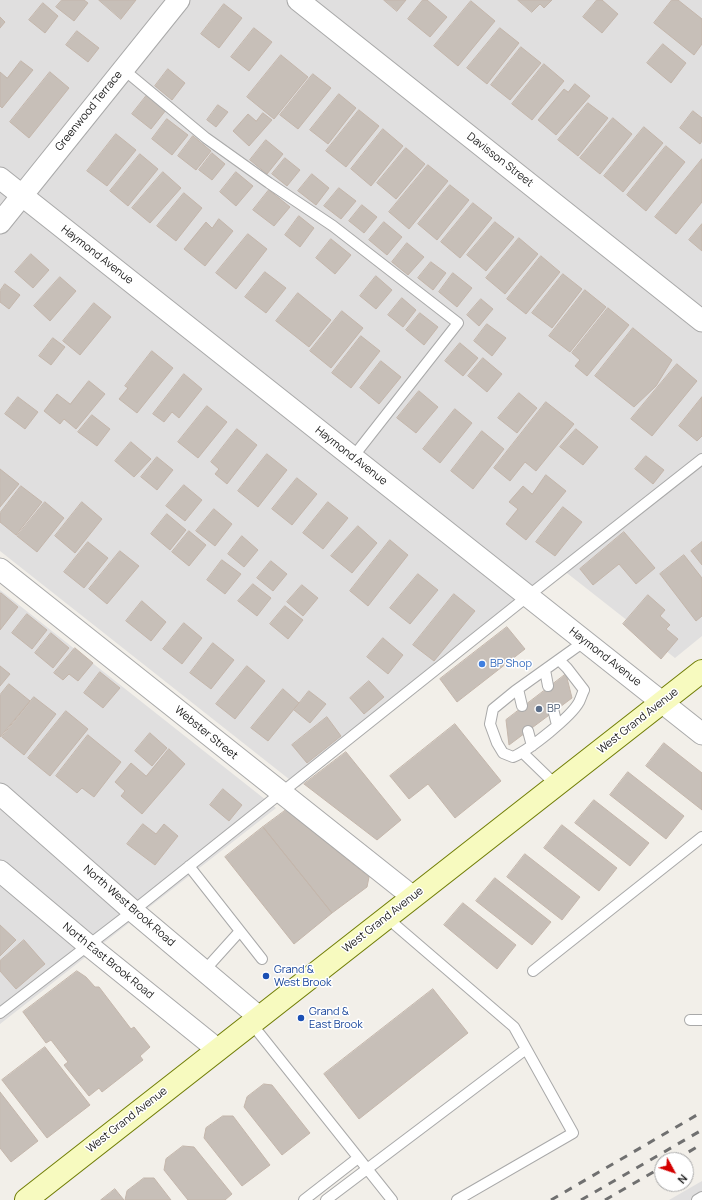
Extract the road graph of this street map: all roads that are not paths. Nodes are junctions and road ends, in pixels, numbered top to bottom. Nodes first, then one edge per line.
1 (178, 0) edge
2 (298, 0) edge
3 (123, 69) junction
4 (0, 178) edge
5 (22, 195) junction
6 (0, 223) edge
7 (702, 321) edge
8 (353, 457) junction
9 (702, 459) edge
10 (0, 569) edge
11 (528, 596) junction
12 (585, 641) junction
13 (559, 660) junction
14 (545, 670) junction
15 (702, 671) edge
16 (548, 686) dead end
17 (518, 689) junction
18 (662, 702) junction
19 (522, 706) dead end
20 (554, 709) dead end
21 (557, 725) junction
22 (528, 730) dead end
23 (702, 734) edge
24 (532, 746) junction
25 (523, 753) junction
26 (556, 785) junction
27 (281, 793) junction
28 (0, 794) edge
29 (702, 837) edge
30 (189, 866) junction
31 (0, 871) edge
32 (413, 897) junction
33 (134, 911) junction
34 (386, 917) junction
35 (240, 931) junction
36 (88, 945) junction
37 (262, 959) dead end
38 (204, 971) junction
39 (533, 971) dead end
40 (0, 1013) edge
41 (255, 1020) junction
42 (690, 1020) dead end
43 (702, 1020) edge
44 (218, 1049) junction
45 (526, 1049) junction
46 (358, 1158) junction
47 (367, 1170) junction
48 (702, 1197) edge
49 (26, 1200) edge
50 (304, 1200) edge
51 (326, 1200) edge
52 (392, 1200) edge
53 (457, 1200) edge
54 (697, 1200) edge

1 - 3 street, Greenwood Terrace
2 - 7 street, Davisson Street
3 - 5 street, Greenwood Terrace
3 - 8 lane
4 - 5 street, Haymond Avenue
5 - 6 street, Greenwood Terrace
5 - 8 street, Haymond Avenue
8 - 11 street, Haymond Avenue
9 - 11 lane
10 - 27 street, Webster Street
11 - 12 street, Haymond Avenue
11 - 27 lane
12 - 13 lane
12 - 18 street, Haymond Avenue
13 - 14 lane
13 - 21 lane
14 - 16 lane
14 - 17 lane
15 - 18 main road, West Grand Avenue
17 - 19 lane
17 - 25 lane
18 - 23 street, Haymond Avenue
18 - 26 main road, West Grand Avenue
20 - 21 lane
21 - 24 lane
22 - 24 lane
24 - 25 lane
25 - 26 lane
26 - 32 main road, West Grand Avenue
27 - 30 lane
27 - 32 street, Webster Street
28 - 33 street, North West Brook Road
29 - 39 lane
30 - 33 lane
30 - 35 lane
31 - 36 street, North East Brook Road
32 - 34 main road, West Grand Avenue
33 - 36 lane
33 - 38 street, North West Brook Road
34 - 41 main road, West Grand Avenue
34 - 45 lane
35 - 37 lane
35 - 38 lane
36 - 40 lane
36 - 44 street, North East Brook Road
38 - 41 street, North West Brook Road
41 - 44 main road, West Grand Avenue
41 - 46 lane
42 - 43 lane
44 - 49 main road, West Grand Avenue
45 - 47 lane
45 - 53 lane
46 - 47 lane
46 - 50 lane
47 - 51 lane
47 - 52 lane
48 - 54 lane

